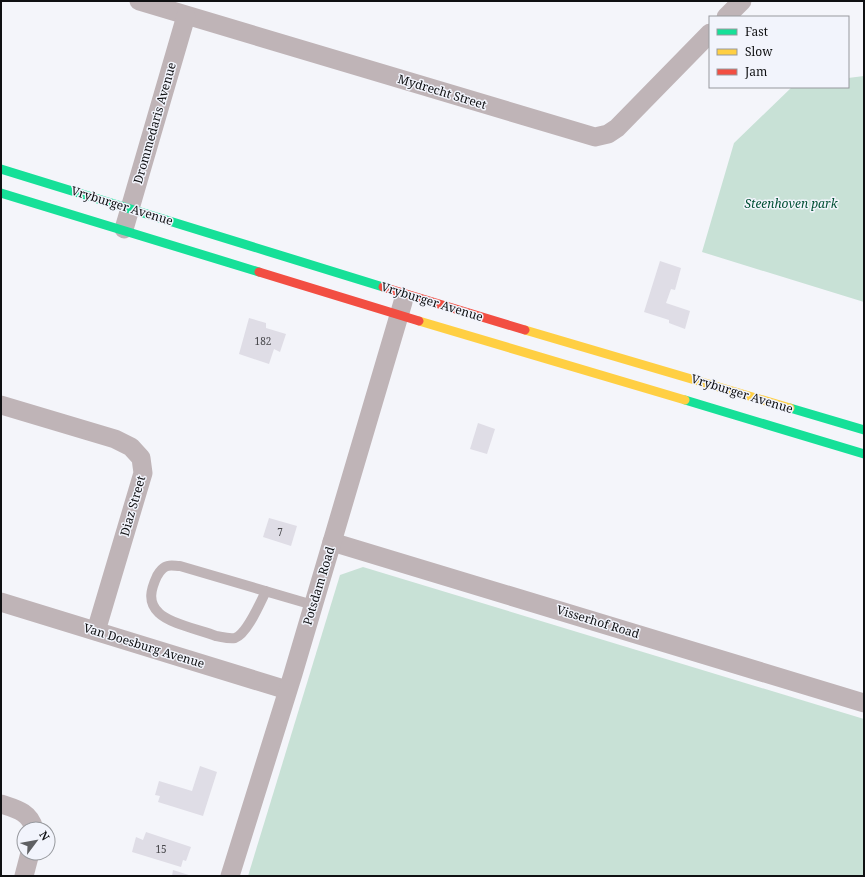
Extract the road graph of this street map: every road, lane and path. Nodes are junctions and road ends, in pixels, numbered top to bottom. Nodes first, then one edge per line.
1 (139, 1) edge
2 (742, 1) edge
3 (186, 16) junction
4 (727, 16) edge
5 (709, 34) edge
6 (1, 169) edge
7 (1, 193) edge
8 (130, 208) junction
9 (124, 230) junction
10 (405, 294) junction
11 (400, 315) junction
12 (1, 405) edge
13 (864, 430) edge
14 (864, 454) edge
15 (332, 542) junction
16 (266, 591) junction
17 (1, 602) edge
18 (313, 605) junction
19 (96, 631) junction
20 (287, 690) junction
21 (864, 703) edge
22 (1, 804) edge
23 (31, 821) edge
24 (28, 861) edge
25 (24, 876) edge
26 (230, 876) edge

1 - 3 street, Mydrecht Street
2 - 4 street
3 - 5 street, Mydrecht Street
3 - 8 street, Drommedaris Avenue
6 - 8 street, Vryburger Avenue
7 - 9 street, Vryburger Avenue
8 - 9 street, Drommedaris Avenue
8 - 10 street, Vryburger Avenue
9 - 11 street, Vryburger Avenue
10 - 11 street, Potsdam Road
10 - 13 street, Vryburger Avenue
11 - 14 street, Vryburger Avenue
11 - 15 street, Potsdam Road
12 - 19 street, Diaz Street
15 - 18 street, Potsdam Road
15 - 21 street, Visserhof Road
16 - 16 lane
16 - 18 lane
17 - 19 street, Van Doesburg Avenue
18 - 20 street, Potsdam Road
19 - 20 street, Van Doesburg Avenue
20 - 26 street, Potsdam Road
22 - 23 street
24 - 25 street

